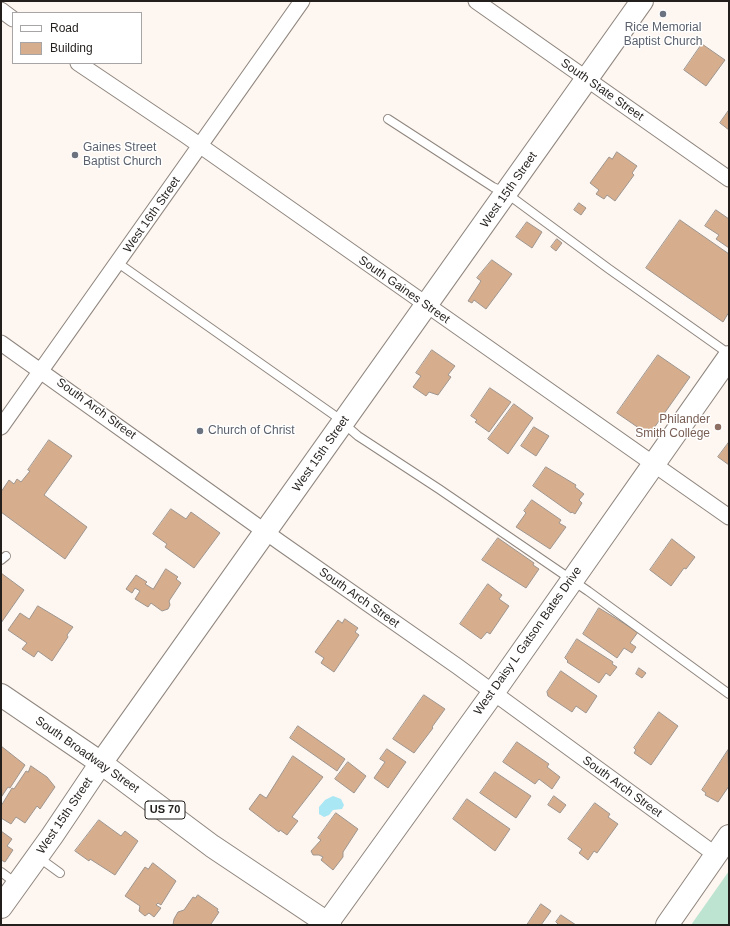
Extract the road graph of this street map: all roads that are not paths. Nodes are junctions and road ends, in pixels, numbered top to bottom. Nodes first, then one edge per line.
1 (302, 1) edge
2 (476, 1) edge
3 (642, 1) edge
4 (1, 10) edge
5 (12, 18) edge
6 (79, 64) edge
7 (587, 79) junction
8 (388, 119) dead end
9 (200, 147) junction
10 (729, 179) edge
11 (506, 193) junction
12 (118, 263) junction
13 (427, 306) junction
14 (1, 343) edge
15 (729, 354) edge
16 (729, 357) edge
17 (40, 371) junction
18 (342, 423) junction
19 (1, 427) edge
20 (654, 464) junction
21 (729, 517) edge
22 (265, 531) junction
23 (571, 580) junction
24 (493, 693) junction
25 (729, 694) edge
26 (1, 695) edge
27 (101, 763) junction
28 (729, 836) edge
29 (716, 855) junction
30 (37, 856) junction
31 (60, 873) dead end
32 (9, 878) edge
33 (1, 907) edge
34 (328, 924) edge
35 (666, 925) edge

1 - 9 street, West 16th Street
2 - 7 street, South State Street
3 - 7 street, West 15th Street
4 - 5 street
6 - 9 street, South Gaines Street
7 - 10 street, South State Street
7 - 11 street, West 15th Street
8 - 11 lane
9 - 12 street, West 16th Street
9 - 13 street, South Gaines Street
11 - 13 street, West 15th Street
11 - 15 lane
12 - 17 street, West 16th Street
12 - 18 lane
13 - 18 street, West 15th Street
13 - 20 street, South Gaines Street
14 - 17 street, South Arch Street
16 - 20 street, West Daisy L Gatson Bates Drive
17 - 19 street, West 16th Street
17 - 22 street, South Arch Street
18 - 22 street, West 15th Street
18 - 23 lane
20 - 21 street, South Gaines Street
20 - 23 street, West Daisy L Gatson Bates Drive
22 - 24 street, South Arch Street
22 - 27 street, West 15th Street
23 - 24 street, West Daisy L Gatson Bates Drive
23 - 25 lane
24 - 29 street, South Arch Street
24 - 34 street, West Daisy L Gatson Bates Drive
26 - 27 street, South Broadway Street / US 70
27 - 30 street, West 15th Street
27 - 34 street, South Broadway Street / US 70
28 - 29 street
29 - 35 street
30 - 31 lane
30 - 32 street, West 15th Street
32 - 33 street, West 15th Street

